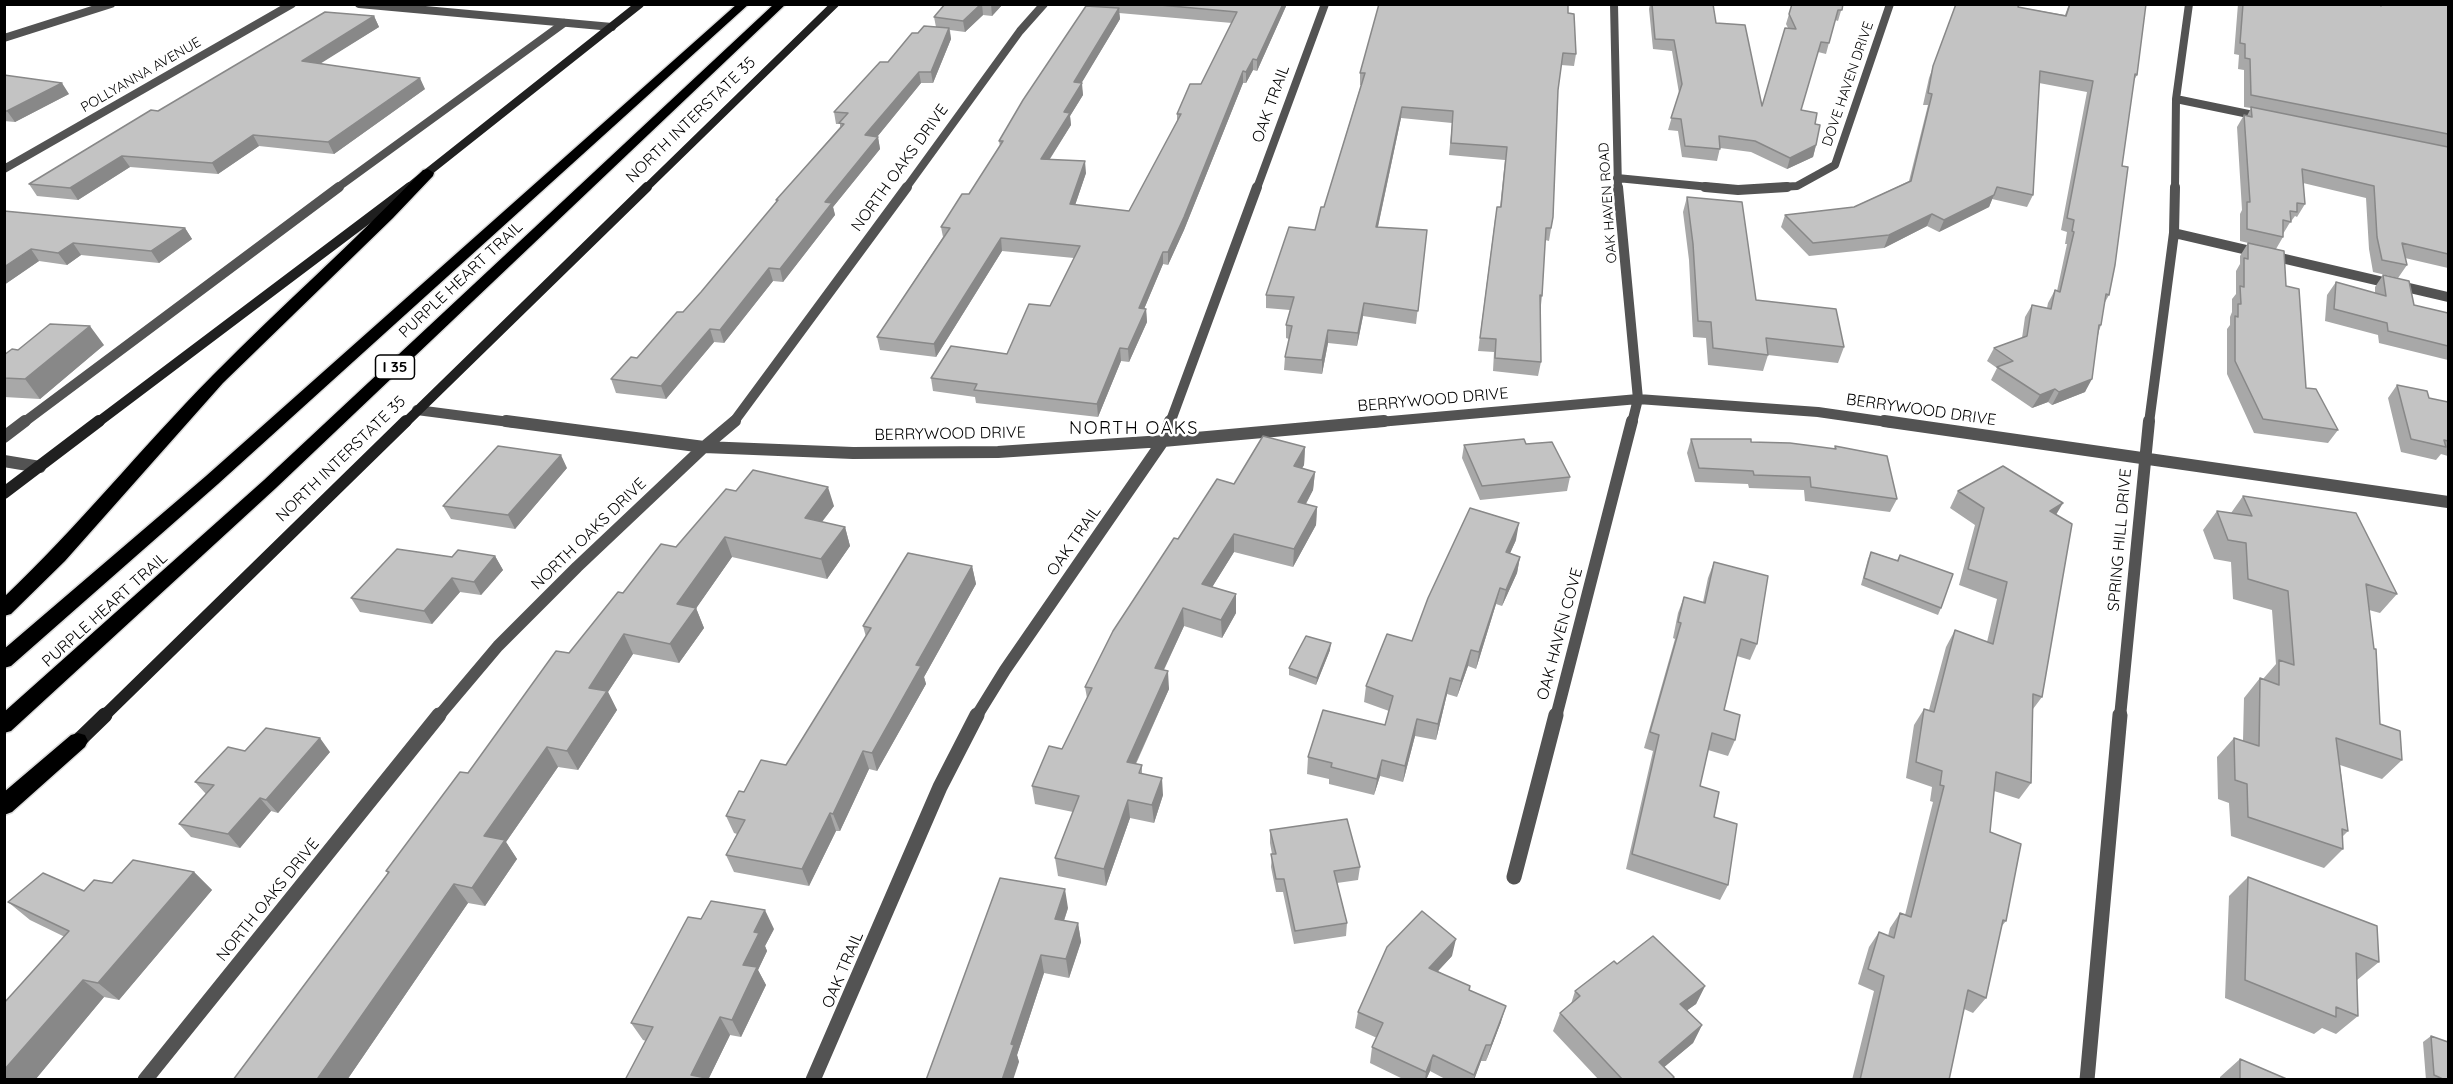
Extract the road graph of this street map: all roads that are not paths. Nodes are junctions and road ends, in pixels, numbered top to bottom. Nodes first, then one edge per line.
1 (111, 4) edge
2 (292, 4) edge
3 (359, 4) edge
4 (640, 4) edge
5 (744, 4) edge
6 (781, 4) edge
7 (835, 4) edge
8 (1044, 4) edge
9 (1325, 4) edge
10 (1614, 4) edge
11 (1890, 4) edge
12 (2189, 4) edge
13 (564, 23) junction
14 (612, 27) junction
15 (4, 38) edge
16 (2176, 99) junction
17 (2267, 117) edge
18 (4, 169) edge
19 (428, 173) junction
20 (1617, 178) junction
21 (2174, 233) junction
22 (2448, 297) edge
23 (1638, 399) junction
24 (417, 410) junction
25 (4, 437) edge
26 (1163, 441) junction
27 (705, 447) junction
28 (2144, 458) junction
29 (4, 461) edge
30 (40, 467) junction
31 (4, 493) edge
32 (2448, 502) edge
33 (4, 609) edge
34 (4, 661) edge
35 (4, 725) edge
36 (78, 741) junction
37 (4, 806) edge
38 (4, 815) edge
39 (1514, 877) dead end
40 (145, 1080) edge
41 (813, 1080) edge
42 (2086, 1080) edge

1 - 15 street
2 - 18 street, POLLYANNA AVENUE
3 - 13 street
4 - 14 main road
5 - 34 highway, PURPLE HEART TRAIL / I 35
6 - 35 highway, PURPLE HEART TRAIL / I 35
7 - 24 main road, NORTH INTERSTATE 35
8 - 27 street, NORTH OAKS DRIVE
9 - 26 street, OAK TRAIL
10 - 20 street, OAK HAVEN ROAD
11 - 20 street, DOVE HAVEN DRIVE
12 - 16 street, SPRING HILL DRIVE
13 - 14 street
13 - 25 street
14 - 19 main road
16 - 17 street
16 - 21 street, SPRING HILL DRIVE
19 - 30 main road
19 - 33 highway
20 - 23 street, OAK HAVEN ROAD
21 - 22 street
21 - 28 street, SPRING HILL DRIVE
23 - 26 street, BERRYWOOD DRIVE
23 - 28 street, BERRYWOOD DRIVE
23 - 39 street, OAK HAVEN COVE
24 - 27 street, BERRYWOOD DRIVE
24 - 36 main road, NORTH INTERSTATE 35
26 - 27 street, BERRYWOOD DRIVE
26 - 41 street, OAK TRAIL
27 - 40 street, NORTH OAKS DRIVE
28 - 32 street, BERRYWOOD DRIVE
28 - 42 street, SPRING HILL DRIVE
29 - 30 street
30 - 31 main road
36 - 37 highway
36 - 38 main road, NORTH INTERSTATE 35

